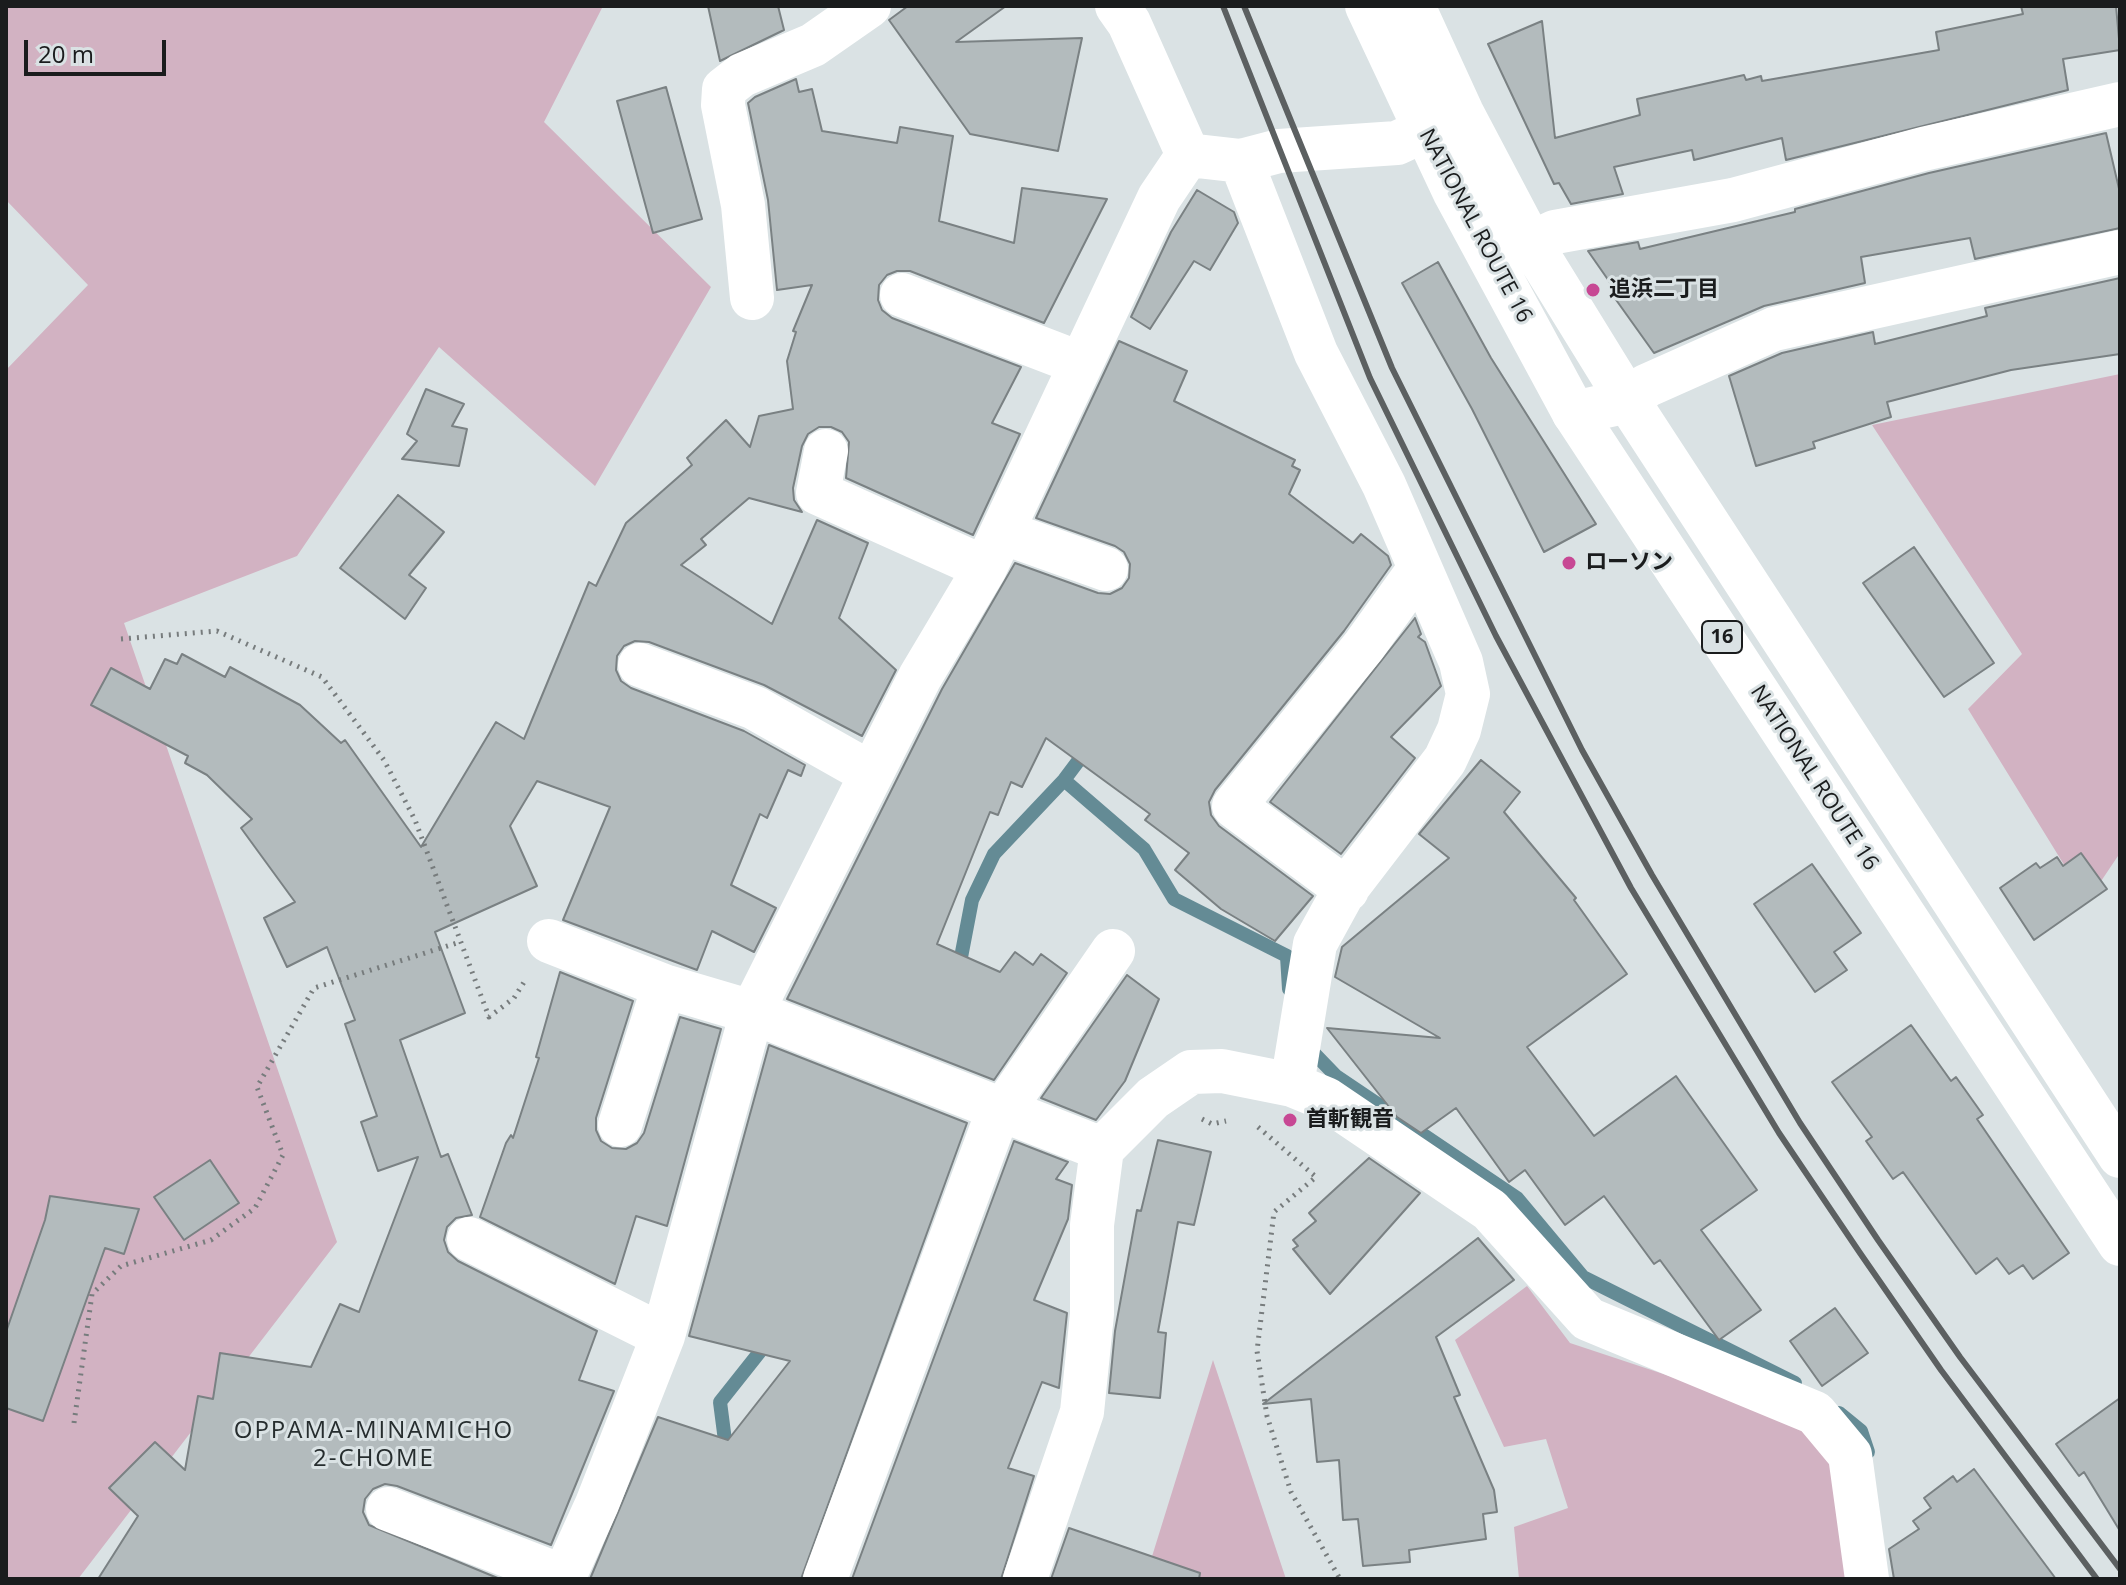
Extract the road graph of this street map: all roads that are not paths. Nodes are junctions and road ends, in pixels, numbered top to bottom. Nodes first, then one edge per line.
1 (869, 6) edge
2 (1117, 6) edge
3 (1367, 6) edge
4 (1413, 6) edge
5 (2120, 104) edge
6 (1442, 122) junction
7 (1188, 155) junction
8 (1241, 161) junction
9 (1512, 252) junction
10 (2120, 252) edge
11 (902, 295) dead end
12 (752, 298) dead end
13 (1079, 363) junction
14 (1628, 401) junction
15 (1574, 413) junction
16 (826, 451) dead end
17 (994, 550) junction
18 (1420, 568) junction
19 (1106, 569) dead end
20 (640, 665) dead end
21 (870, 773) junction
22 (1347, 890) junction
23 (549, 941) road end
24 (1113, 951) dead end
25 (664, 986) junction
26 (752, 1012) junction
27 (1292, 1085) junction
28 (1001, 1109) junction
29 (620, 1125) dead end
30 (1102, 1149) junction
31 (2120, 1156) edge
32 (469, 1239) dead end
33 (2120, 1244) edge
34 (663, 1336) junction
35 (388, 1509) dead end
36 (833, 1577) edge
37 (563, 1578) edge
38 (1025, 1579) edge
39 (1867, 1579) edge

1 - 12 main road
2 - 7 main road
3 - 6 main road, NATIONAL ROUTE 16 / 16
4 - 6 main road, NATIONAL ROUTE 16 / 16
5 - 9 main road
6 - 8 main road
6 - 9 main road, NATIONAL ROUTE 16 / 16
7 - 8 main road
7 - 13 main road
8 - 18 main road
9 - 14 main road, NATIONAL ROUTE 16 / 16
9 - 15 main road, NATIONAL ROUTE 16 / 16
10 - 14 main road
11 - 13 main road
13 - 17 main road
14 - 15 main road
14 - 31 main road, NATIONAL ROUTE 16 / 16
15 - 33 main road, NATIONAL ROUTE 16 / 16
16 - 17 main road
17 - 19 main road
17 - 21 main road
18 - 22 main road
18 - 22 main road
20 - 21 main road
21 - 26 main road
22 - 27 main road
23 - 25 main road
24 - 28 main road
25 - 26 main road
25 - 29 main road
26 - 28 main road
26 - 34 main road
27 - 30 main road
27 - 39 main road
28 - 30 main road
28 - 36 main road
30 - 38 main road
32 - 34 main road
34 - 37 main road
35 - 37 main road

